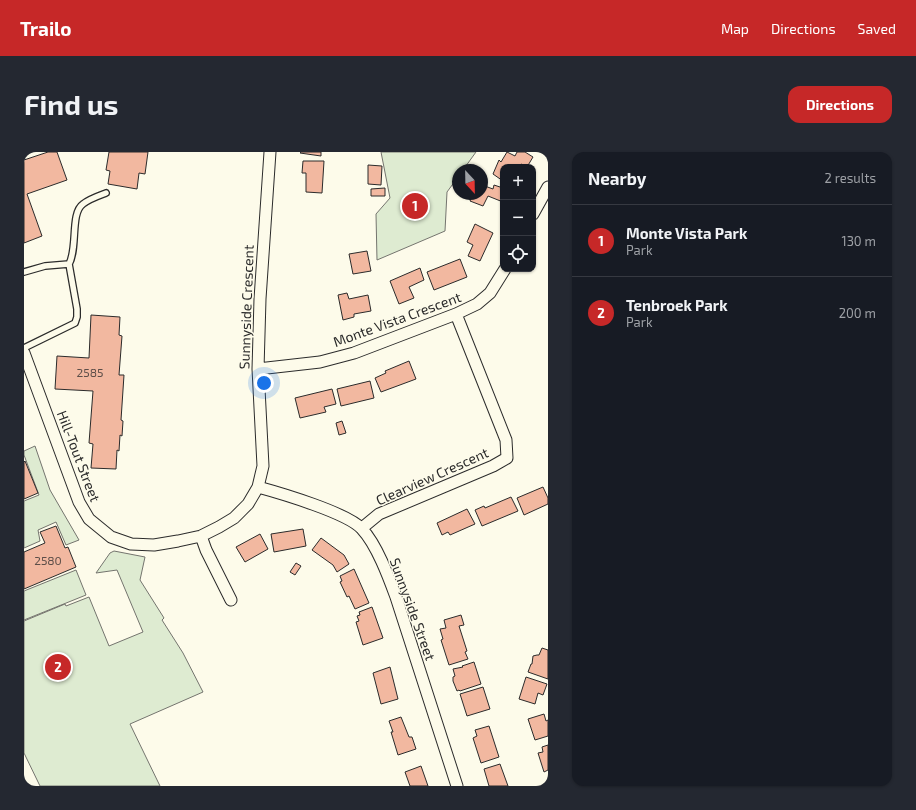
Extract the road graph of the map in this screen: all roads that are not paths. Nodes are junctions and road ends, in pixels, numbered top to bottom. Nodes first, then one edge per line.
1 (270, 152) edge
2 (548, 187) edge
3 (106, 193) dead end
4 (536, 209) edge
5 (69, 264) junction
6 (24, 272) edge
7 (503, 272) edge
8 (456, 314) junction
9 (24, 348) edge
10 (24, 353) edge
11 (258, 368) junction
12 (258, 487) junction
13 (362, 528) junction
14 (201, 536) junction
15 (231, 600) dead end
16 (457, 786) edge

1 - 11 street, Sunnyside Crescent
2 - 4 street
3 - 5 lane
5 - 6 lane
5 - 9 lane
7 - 8 street, Monte Vista Crescent
8 - 11 street, Monte Vista Crescent
8 - 13 street, Clearview Crescent
10 - 14 street, Hill-Tout Street
11 - 12 street, Sunnyside Crescent
12 - 13 street, Sunnyside Street
12 - 14 street, Hill-Tout Street
13 - 16 street, Sunnyside Street
14 - 15 street

